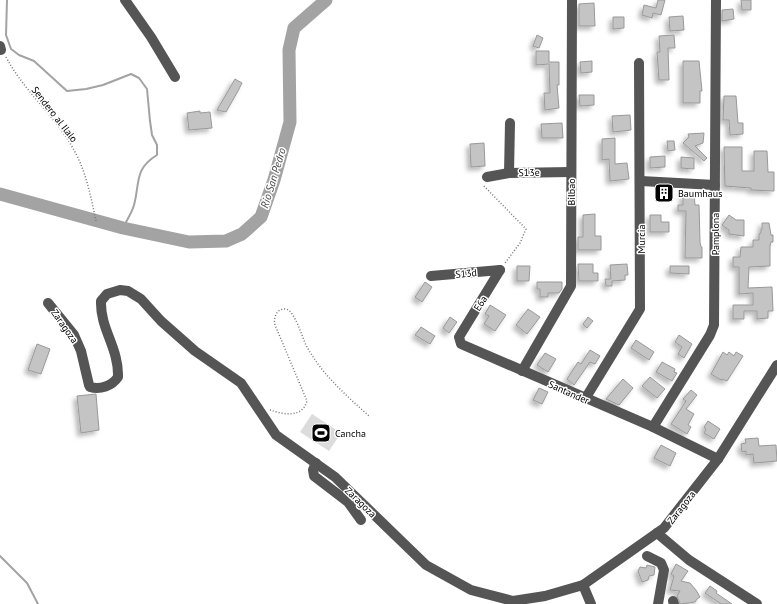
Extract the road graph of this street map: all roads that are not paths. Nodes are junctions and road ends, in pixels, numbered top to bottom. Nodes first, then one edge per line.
1 (125, 0) edge
2 (572, 0) edge
3 (716, 0) edge
4 (639, 63) dead end
5 (174, 77) dead end
6 (510, 123) dead end
7 (571, 172) junction
8 (509, 173) junction
9 (487, 177) road end
10 (641, 181) junction
11 (714, 185) junction
12 (500, 270) joint
13 (431, 276) dead end
14 (48, 303) dead end
15 (459, 337) joint
16 (777, 365) edge
17 (522, 370) junction
18 (585, 399) junction
19 (653, 427) junction
20 (718, 459) junction
21 (316, 463) junction
22 (361, 520) dead end
23 (657, 533) junction
24 (647, 556) dead end
25 (583, 585) junction
26 (512, 602) edge
27 (591, 604) edge
28 (658, 604) edge
29 (757, 604) edge

1 - 5 street
2 - 7 street, Bilbao
3 - 11 street, Pamplona
4 - 10 street, Murcia
6 - 8 street
7 - 8 street, S13e
7 - 17 street, Bilbao
8 - 9 street, S13e
10 - 11 street
10 - 18 street, Murcia
11 - 19 street, Pamplona
12 - 13 street, S13d
12 - 15 street, E6a
14 - 21 street, Zaragoza
15 - 17 street, Santander
16 - 20 street, Zaragoza
17 - 18 street, Santander
18 - 19 street, Santander
19 - 20 street, Santander
20 - 23 street, Zaragoza
21 - 22 street
21 - 26 street, Zaragoza
23 - 25 street, Zaragoza
23 - 29 street
24 - 28 street
25 - 26 street, Zaragoza
25 - 27 street

